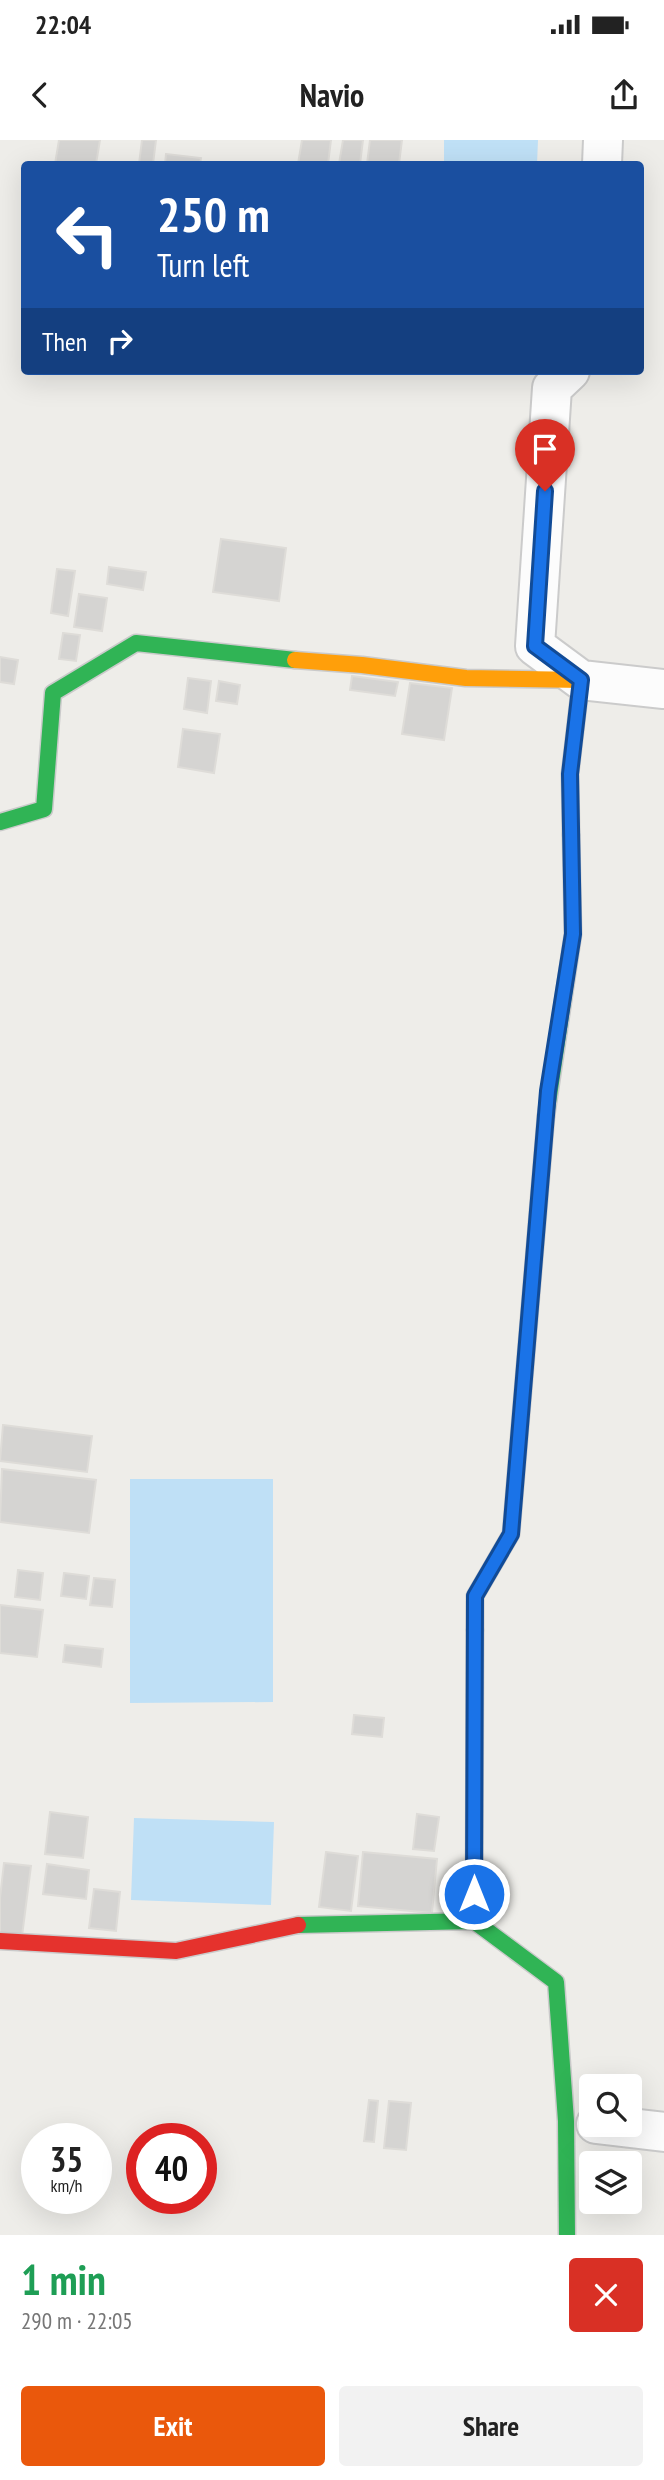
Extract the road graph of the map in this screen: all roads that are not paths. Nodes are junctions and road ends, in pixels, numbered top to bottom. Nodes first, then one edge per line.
1 (603, 140) edge
2 (602, 161) edge
3 (566, 375) edge
4 (581, 680) junction
5 (664, 689) edge
6 (0, 822) edge
7 (474, 1921) junction
8 (0, 1941) edge
9 (579, 2098) edge
10 (642, 2130) edge
11 (664, 2132) edge
12 (582, 2137) edge
13 (566, 2235) edge

1 - 2 street
3 - 4 street
4 - 5 street
4 - 6 street
4 - 7 street
7 - 8 street
7 - 9 street
10 - 11 street
12 - 13 street

